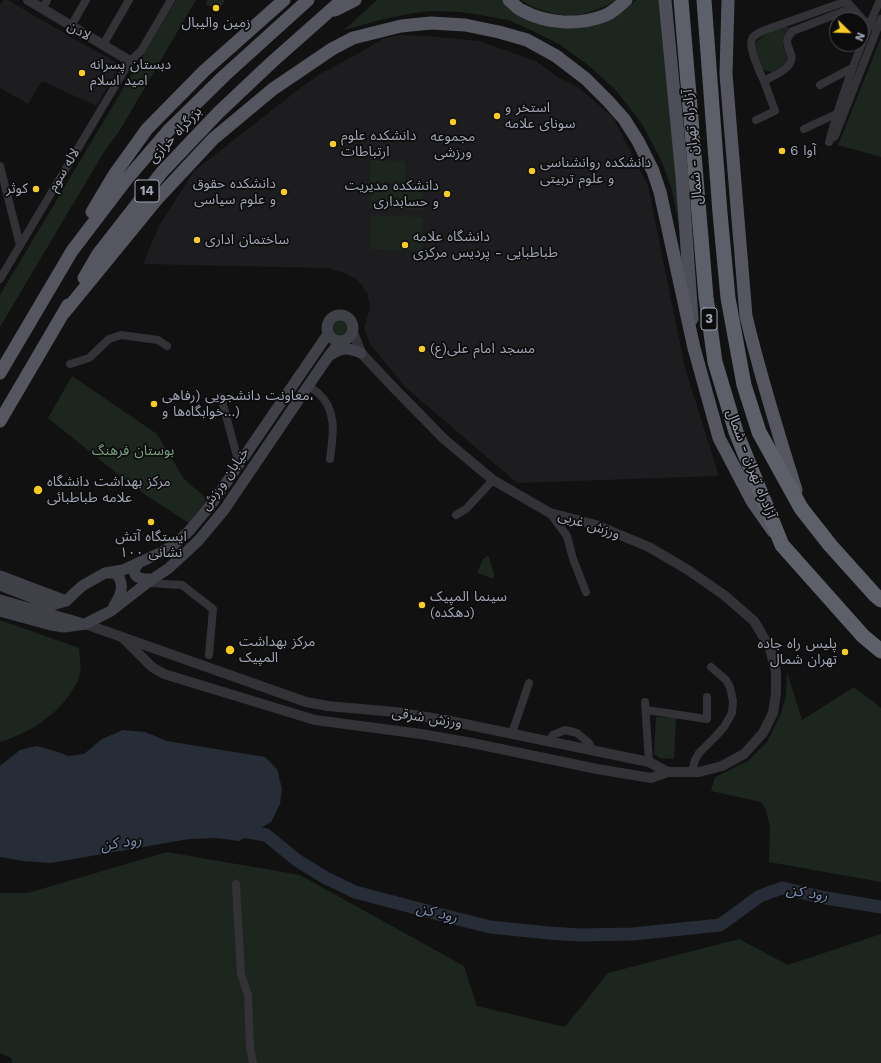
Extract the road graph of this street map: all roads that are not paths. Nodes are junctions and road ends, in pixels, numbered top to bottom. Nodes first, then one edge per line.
1 (28, 0) edge
2 (86, 0) edge
3 (129, 0) edge
4 (171, 0) edge
5 (275, 0) edge
6 (284, 0) edge
7 (308, 0) edge
8 (342, 0) edge
9 (355, 0) edge
10 (509, 0) edge
11 (626, 0) edge
12 (665, 0) edge
13 (681, 0) edge
14 (704, 0) edge
15 (728, 0) edge
16 (880, 0) edge
17 (848, 3) edge
18 (45, 4) edge
19 (328, 13) junction
20 (876, 23) edge
21 (71, 26) junction
22 (245, 35) junction
23 (103, 45) junction
24 (130, 61) junction
25 (852, 68) junction
26 (764, 81) junction
27 (820, 85) dead end
28 (836, 114) junction
29 (756, 120) dead end
30 (804, 129) dead end
31 (0, 166) edge
32 (20, 244) junction
33 (72, 251) junction
34 (0, 279) edge
35 (64, 312) junction
36 (353, 332) junction
37 (328, 334) junction
38 (340, 342) junction
39 (167, 346) dead end
40 (694, 348) junction
41 (361, 353) junction
42 (328, 357) junction
43 (70, 364) dead end
44 (0, 373) edge
45 (308, 386) junction
46 (221, 397) dead end
47 (0, 421) edge
48 (330, 460) dead end
49 (239, 464) junction
50 (493, 480) junction
51 (801, 508) junction
52 (550, 513) junction
53 (456, 515) dead end
54 (782, 545) junction
55 (140, 562) junction
56 (105, 573) junction
57 (0, 576) edge
58 (149, 581) junction
59 (0, 585) edge
60 (586, 592) dead end
61 (0, 600) edge
62 (881, 600) edge
63 (66, 601) junction
64 (0, 611) edge
65 (111, 611) junction
66 (85, 624) junction
67 (122, 637) junction
68 (881, 651) edge
69 (209, 655) dead end
70 (711, 667) dead end
71 (529, 683) dead end
72 (707, 697) dead end
73 (763, 733) joint
74 (512, 734) junction
75 (649, 762) junction
76 (668, 772) junction
77 (692, 772) junction
78 (236, 884) dead end
79 (253, 1063) edge

1 - 18 street, لادن
2 - 21 street
3 - 23 street
4 - 24 street, لاله سوم
5 - 22 highway
6 - 22 highway
7 - 33 highway, بزرگراه خرازی / 14
8 - 19 highway, بزرگراه خرازی / 14
9 - 19 highway
10 - 11 highway
12 - 40 main road
13 - 54 highway, آزادراه تهران - شمال / 3
14 - 51 highway, آزادراه تهران - شمال / 3
15 - 51 highway
16 - 20 street
17 - 20 street
17 - 26 street
17 - 26 street
18 - 21 street, لادن
19 - 35 highway, بزرگراه خرازی / 14
20 - 25 street
20 - 28 street
21 - 23 street, لادن
22 - 33 highway
23 - 24 street, لادن
24 - 32 street, لاله سوم
25 - 27 street
25 - 28 street
26 - 29 street
28 - 30 street
31 - 32 street
32 - 34 street, لاله سوم
33 - 44 highway, بزرگراه خرازی / 14
35 - 40 highway
35 - 47 highway, بزرگراه خرازی / 14
36 - 37 main road
36 - 38 main road
36 - 41 street, ورزش غربی
37 - 38 main road
37 - 49 main road, خیابان ورزش
38 - 42 main road, خیابان ورزش
39 - 43 street
40 - 54 highway
41 - 42 main road
41 - 50 street, ورزش غربی
42 - 45 main road, خیابان ورزش
45 - 48 street
45 - 58 main road, خیابان ورزش
46 - 49 street
49 - 55 main road, خیابان ورزش
50 - 52 street, ورزش غربی
50 - 53 street
51 - 62 highway, آزادراه تهران - شمال / 3
52 - 60 street
52 - 73 street, ورزش غربی
54 - 68 highway, آزادراه تهران - شمال / 3
55 - 56 main road, خیابان ورزش
55 - 58 main road
56 - 63 main road, خیابان ورزش
56 - 65 main road
57 - 63 main road
58 - 65 main road, خیابان ورزش
58 - 69 street
59 - 63 main road
61 - 66 main road
64 - 66 main road, خیابان ورزش
65 - 66 main road, خیابان ورزش
66 - 67 street, ورزش شرقی
67 - 74 street, ورزش شرقی
67 - 76 street
70 - 77 street
71 - 74 street
72 - 75 street
73 - 77 street, ورزش شرقی
74 - 75 street, ورزش شرقی
75 - 76 street, ورزش شرقی
76 - 77 street, ورزش شرقی
78 - 79 street

